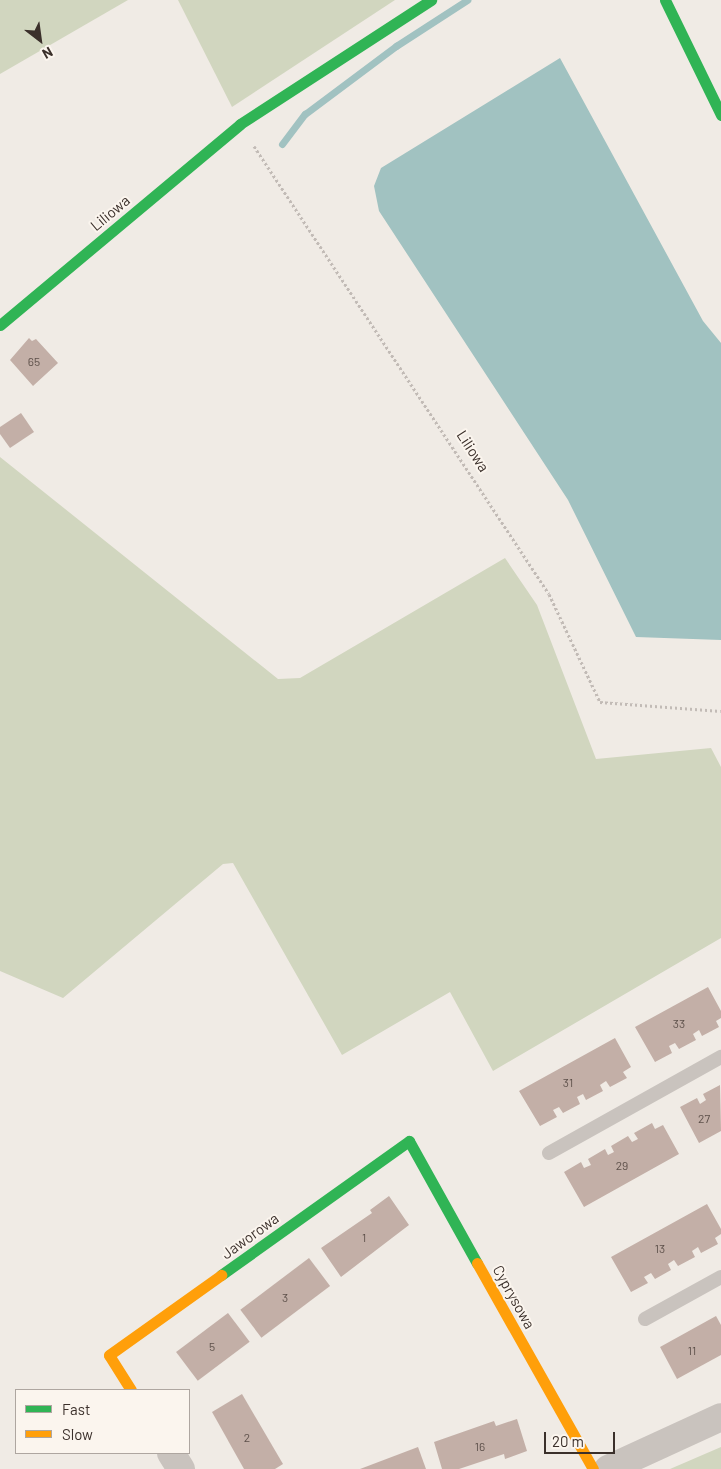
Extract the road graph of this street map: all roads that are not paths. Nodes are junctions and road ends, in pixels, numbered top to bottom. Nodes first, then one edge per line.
1 (431, 0) edge
2 (665, 0) edge
3 (721, 115) edge
4 (0, 325) edge
5 (721, 1057) edge
6 (409, 1141) joint
7 (549, 1153) dead end
8 (721, 1277) edge
9 (645, 1319) dead end
10 (130, 1389) edge
11 (721, 1417) edge
12 (172, 1454) edge
13 (181, 1469) edge
14 (593, 1469) edge
15 (608, 1469) edge

1 - 4 street, Liliowa
2 - 3 street
5 - 7 lane
6 - 10 street, Jaworowa
6 - 14 street, Cyprysowa
8 - 9 lane
11 - 15 street
12 - 13 street

